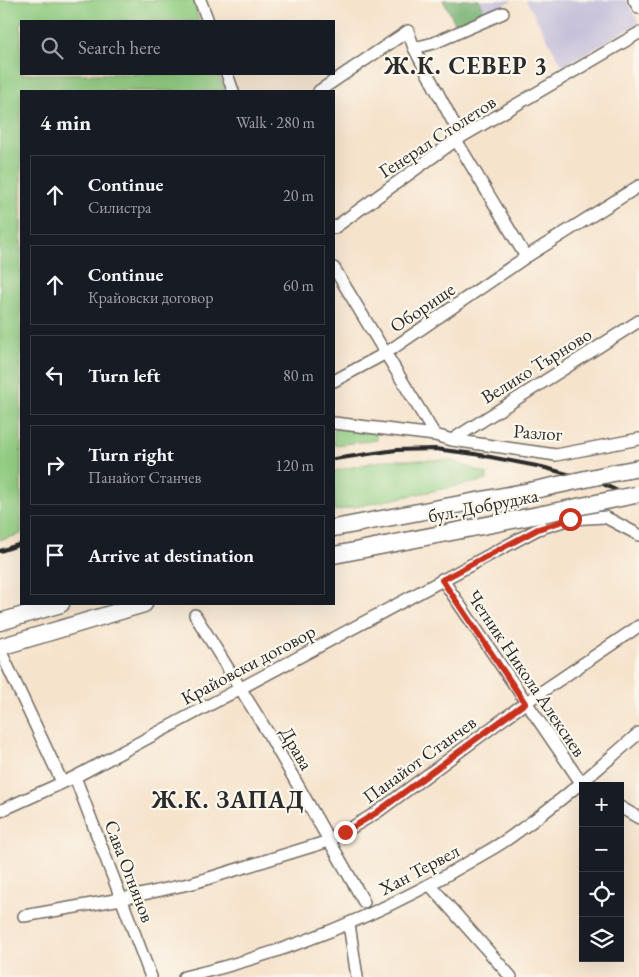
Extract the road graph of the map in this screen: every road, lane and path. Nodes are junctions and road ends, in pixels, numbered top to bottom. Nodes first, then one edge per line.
1 (200, 0) edge
2 (634, 0) edge
3 (639, 8) edge
4 (503, 13) dead end
5 (208, 20) edge
6 (639, 33) edge
7 (414, 48) junction
8 (227, 75) edge
9 (233, 90) edge
10 (320, 90) edge
11 (459, 139) junction
12 (639, 186) edge
13 (335, 227) edge
14 (526, 257) junction
15 (335, 270) edge
16 (639, 321) edge
17 (386, 353) junction
18 (335, 380) edge
19 (335, 423) edge
20 (435, 435) junction
21 (639, 439) edge
22 (452, 440) junction
23 (639, 468) edge
24 (637, 494) edge
25 (541, 521) junction
26 (335, 528) edge
27 (639, 535) edge
28 (335, 555) edge
29 (442, 580) junction
30 (58, 605) edge
31 (141, 605) edge
32 (195, 615) dead end
33 (0, 622) edge
34 (639, 626) edge
35 (0, 649) edge
36 (239, 688) junction
37 (525, 703) junction
38 (639, 733) edge
39 (75, 776) junction
40 (62, 782) junction
41 (582, 782) edge
42 (587, 782) edge
43 (579, 789) edge
44 (624, 809) edge
45 (0, 811) edge
46 (639, 818) edge
47 (329, 841) junction
48 (430, 885) junction
49 (121, 899) junction
50 (364, 902) dead end
51 (24, 916) dead end
52 (349, 924) junction
53 (152, 977) edge
54 (184, 977) edge
55 (358, 977) edge
56 (511, 977) edge

1 - 5 street
2 - 3 street
4 - 7 street
6 - 11 street, Генерал Столетов
7 - 10 street
7 - 11 street
8 - 9 street
11 - 13 street, Генерал Столетов
11 - 14 street
12 - 14 street, Оборище
14 - 17 street, Оборище
15 - 17 street
16 - 22 street, Велико Търново
17 - 18 street, Оборище
17 - 20 street
19 - 20 street, Разлог
20 - 22 street, Разлог
21 - 22 street, Разлог
23 - 26 main road, бул. Добруджа, bridge
24 - 25 main road, бул. Добруджа, bridge
25 - 27 street, Крайовски договор
25 - 28 main road, бул. Добруджа
25 - 29 street, Крайовски договор
29 - 36 street, Крайовски договор
29 - 37 street, Четник Никола Алексиев
30 - 33 main road
31 - 35 main road
32 - 36 street, Драва
34 - 37 street, Панайот Станчев
35 - 40 street
36 - 39 street, Крайовски договор
36 - 47 street, Драва
37 - 41 street, Четник Никола Алексиев
37 - 47 street, Панайот Станчев
38 - 42 street, Хан Тервел
39 - 40 street, Крайовски договор
39 - 49 street, Сава Огнянов
40 - 45 street, Крайовски договор
43 - 48 street, Хан Тервел
44 - 46 street
47 - 49 street, Панайот Станчев
47 - 50 street, Драва
48 - 52 street, Хан Тервел
48 - 56 street
49 - 51 street, Панайот Станчев
49 - 53 street, Сава Огнянов
52 - 54 street, Хан Тервел
52 - 55 street

